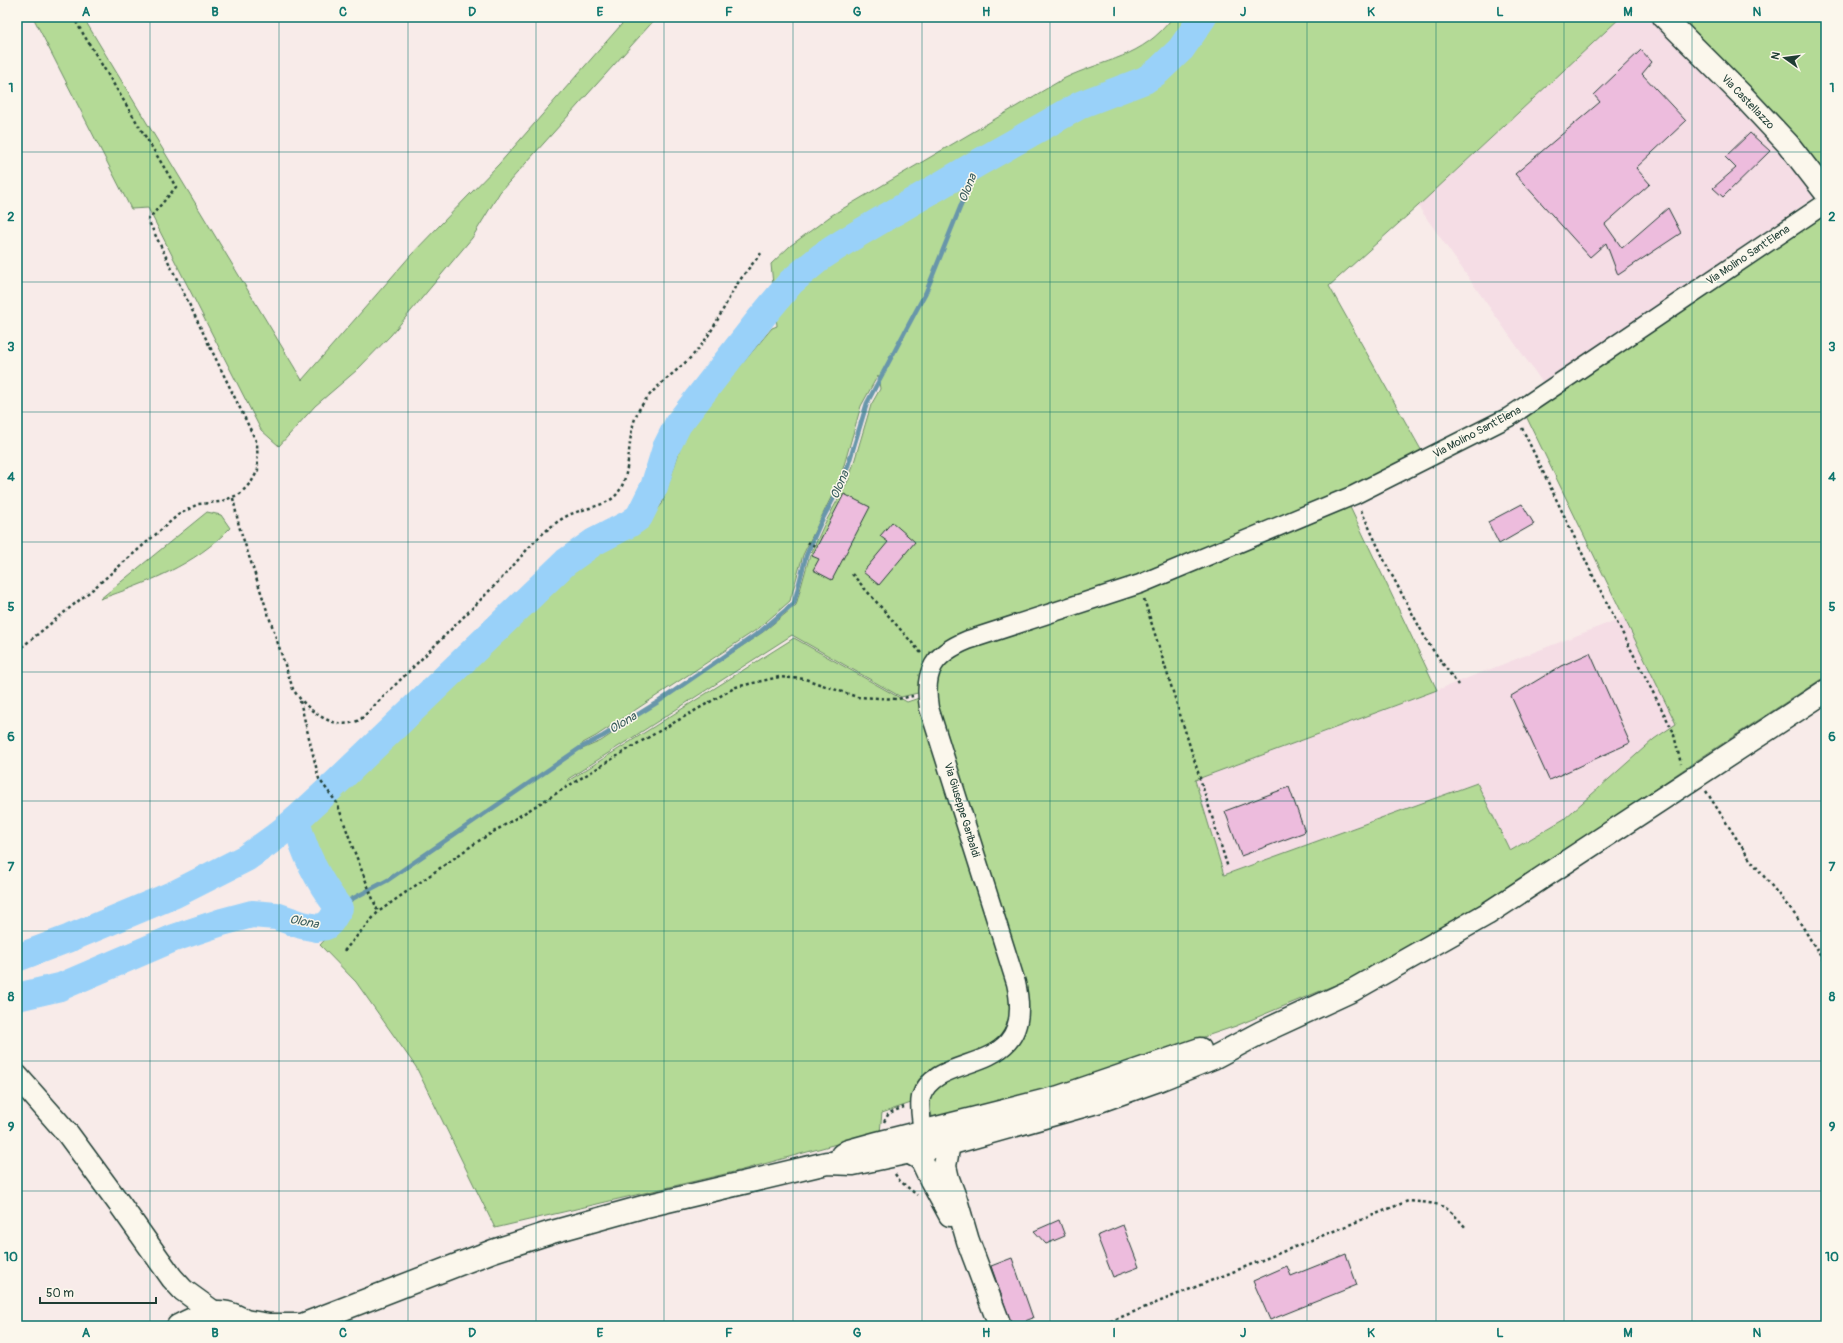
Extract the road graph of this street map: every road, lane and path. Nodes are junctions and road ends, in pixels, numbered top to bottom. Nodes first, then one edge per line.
1 (73, 17) edge
2 (1664, 17) edge
3 (1826, 193) edge
4 (1826, 203) edge
5 (763, 251) dead end
6 (1515, 413) junction
7 (1354, 495) junction
8 (233, 498) junction
9 (806, 542) dead end
10 (817, 548) dead end
11 (852, 574) dead end
12 (1140, 584) junction
13 (17, 651) edge
14 (933, 666) junction
15 (1458, 685) dead end
16 (1826, 691) edge
17 (927, 693) junction
18 (300, 700) junction
19 (1690, 779) junction
20 (1228, 868) dead end
21 (378, 912) junction
22 (344, 950) dead end
23 (1826, 965) edge
24 (1262, 1032) junction
25 (1138, 1070) junction
26 (17, 1076) edge
27 (922, 1125) dead end
28 (949, 1144) junction
29 (919, 1155) junction
30 (827, 1163) junction
31 (1466, 1228) dead end
32 (968, 1241) junction
33 (172, 1278) junction
34 (212, 1311) junction
35 (248, 1323) edge
36 (178, 1326) edge
37 (302, 1326) edge
38 (1000, 1326) edge
39 (1099, 1326) edge

1 - 8 path
2 - 3 street, Via Castellazzo
4 - 6 street, Via Molino Sant'Elena
5 - 18 path
6 - 7 street, Via Molino Sant'Elena
6 - 19 path
7 - 12 street, Via Molino Sant'Elena
7 - 15 path
8 - 13 path
8 - 18 path
9 - 10 path
11 - 14 path
12 - 14 street, Via Giuseppe Garibaldi
12 - 20 path
14 - 17 street, Via Giuseppe Garibaldi
16 - 19 street
17 - 21 path
17 - 27 street, Via Giuseppe Garibaldi
18 - 21 path
19 - 23 path
19 - 24 street
21 - 22 path
24 - 25 street
24 - 28 street
25 - 29 street
25 - 30 street
26 - 33 street
28 - 29 street
28 - 32 street
29 - 30 street
29 - 32 street
30 - 37 street
31 - 39 path
32 - 38 street
33 - 34 street
33 - 36 street
34 - 35 street
34 - 36 street
35 - 37 street

